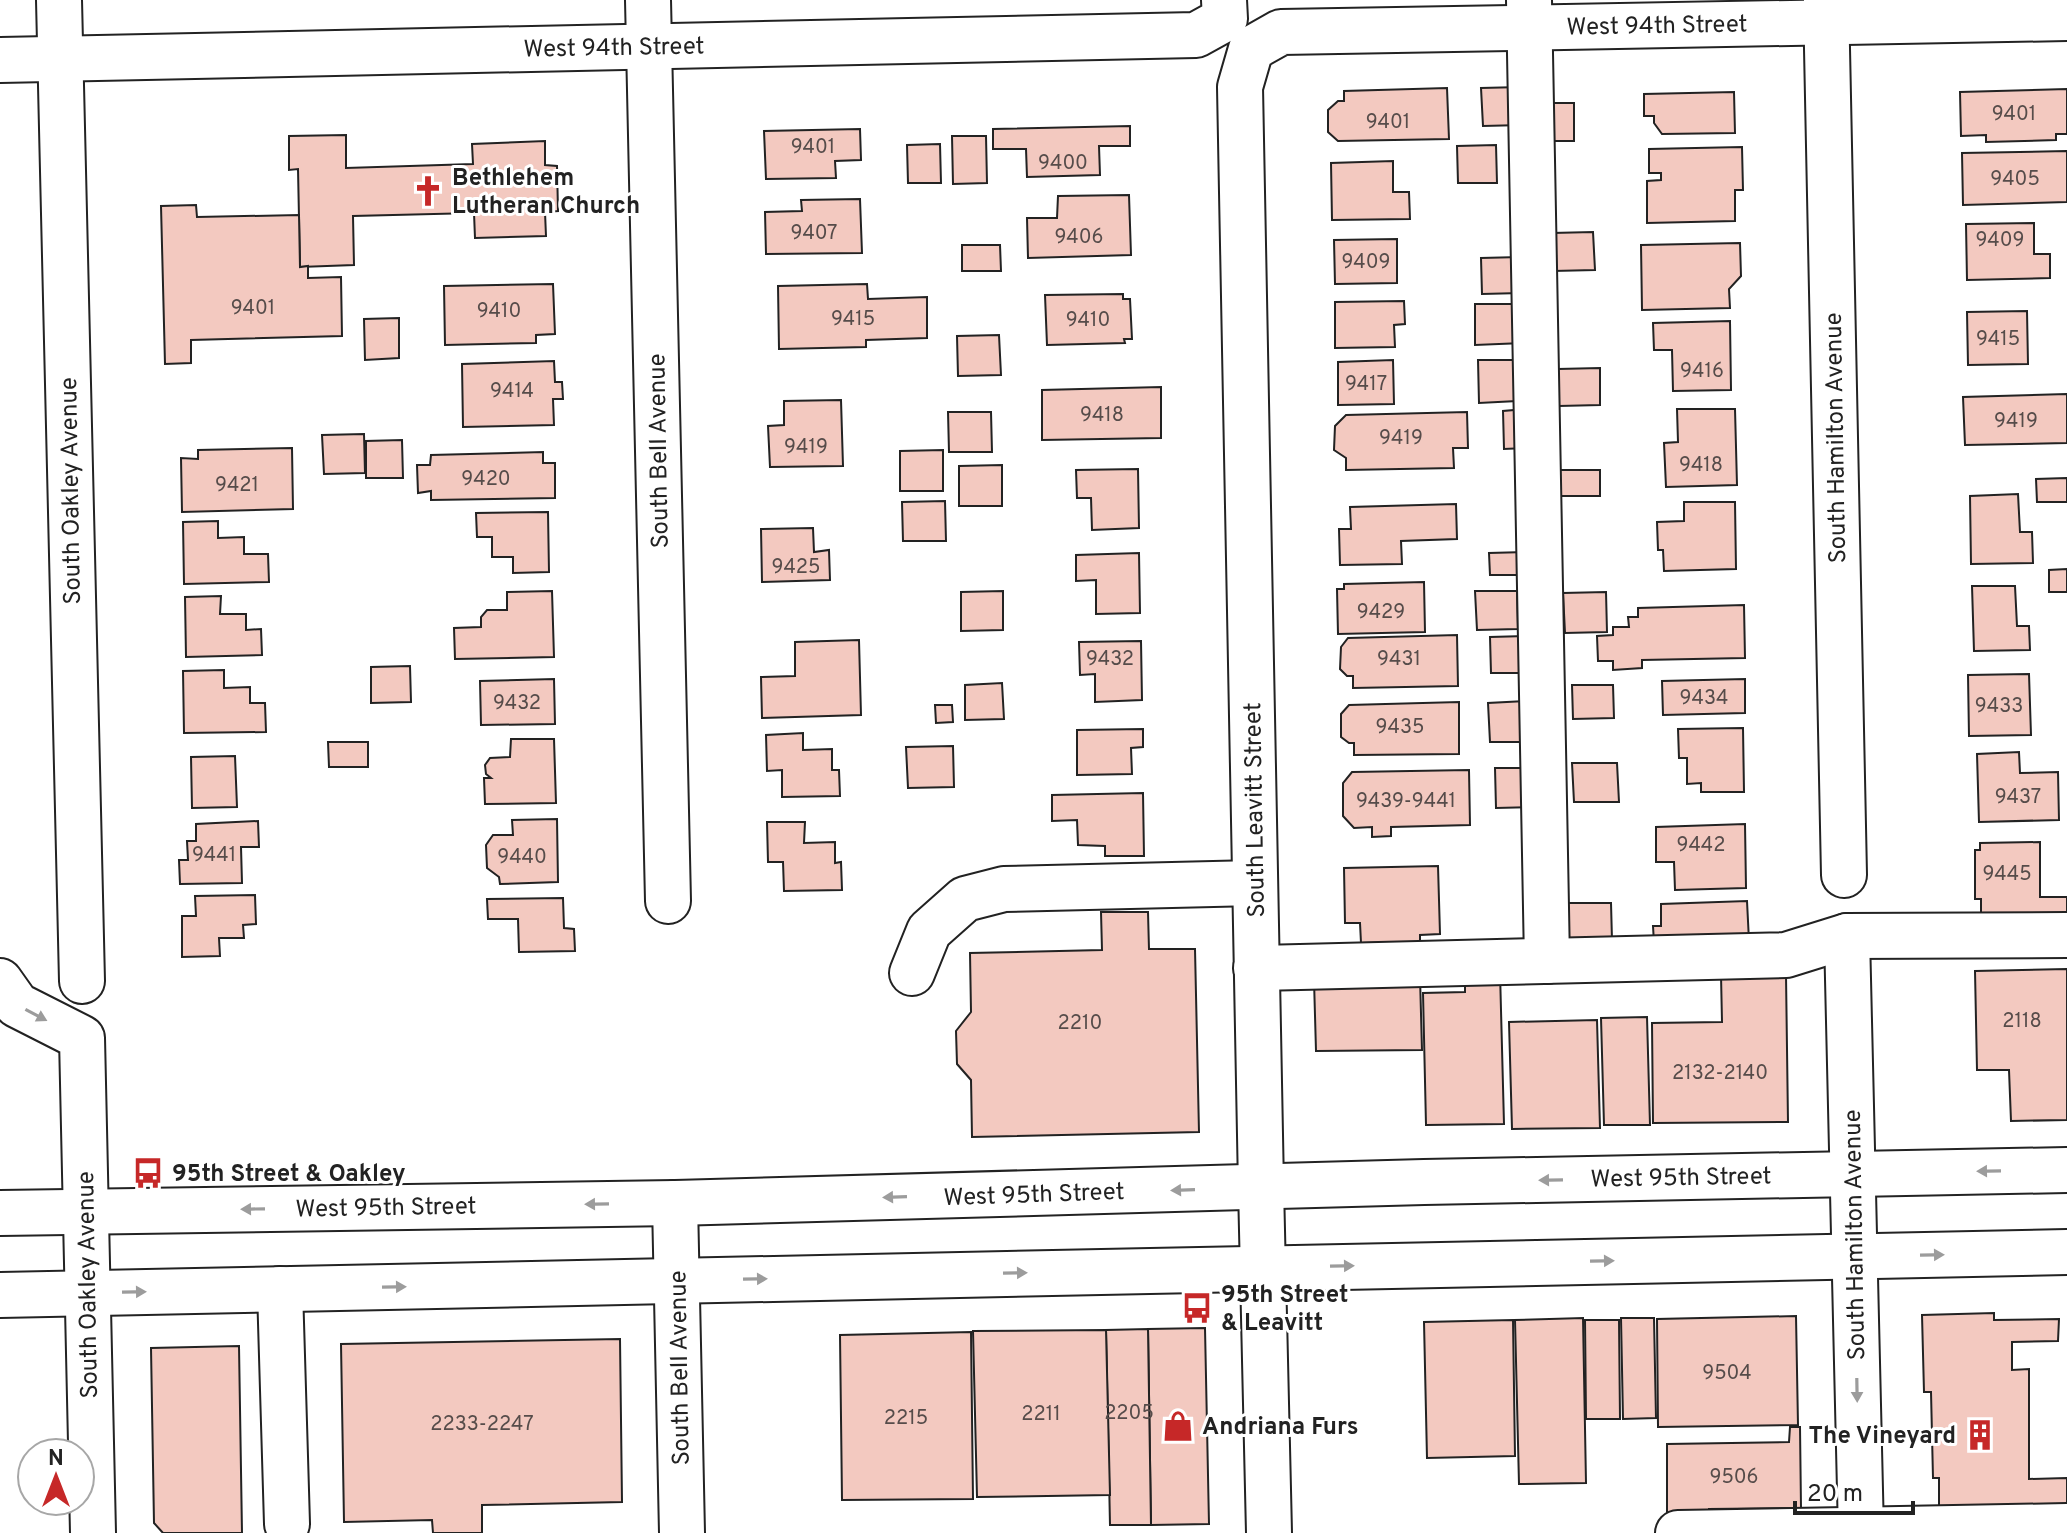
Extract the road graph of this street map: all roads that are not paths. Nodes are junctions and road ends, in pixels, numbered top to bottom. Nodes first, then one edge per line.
1 (59, 0) edge
2 (648, 0) edge
3 (1826, 11) edge
4 (1529, 14) edge
5 (2067, 18) edge
6 (1227, 38) edge
7 (649, 47) junction
8 (60, 58) junction
9 (0, 60) edge
10 (1844, 875) dead end
11 (1255, 883) junction
12 (668, 901) dead end
13 (2067, 935) edge
14 (1847, 936) junction
15 (1547, 961) junction
16 (1256, 968) junction
17 (912, 973) dead end
18 (0, 981) edge
19 (82, 981) dead end
20 (2067, 1170) edge
21 (1853, 1173) junction
22 (1261, 1187) junction
23 (675, 1203) junction
24 (86, 1212) junction
25 (0, 1213) edge
26 (2067, 1252) edge
27 (1854, 1256) junction
28 (1264, 1268) junction
29 (677, 1280) junction
30 (280, 1289) junction
31 (88, 1293) junction
32 (0, 1295) edge
33 (287, 1524) dead end
34 (2067, 1526) edge
35 (1861, 1532) edge
36 (93, 1533) edge
37 (682, 1533) edge
38 (1269, 1533) edge
39 (1678, 1533) edge

1 - 8 street, South Oakley Avenue
2 - 7 street, South Bell Avenue
3 - 4 street, West 94th Street
3 - 5 street, West 94th Street
3 - 10 street, South Hamilton Avenue
4 - 6 street, West 94th Street
4 - 15 street
6 - 7 street, West 94th Street
6 - 11 street, South Leavitt Street
7 - 8 street, West 94th Street
7 - 12 street, South Bell Avenue
8 - 9 street, West 94th Street
8 - 19 street, South Oakley Avenue
11 - 16 street, South Leavitt Street
11 - 17 street
13 - 14 street
14 - 15 street
14 - 21 street, South Hamilton Avenue
15 - 16 street
16 - 22 street, South Leavitt Street
18 -> 24 street, South Oakley Avenue
20 -> 21 street, West 95th Street
21 -> 22 street, West 95th Street
21 - 27 street, South Hamilton Avenue
22 -> 23 street, West 95th Street
22 - 28 street, South Leavitt Street
23 -> 24 street, West 95th Street
23 - 29 street, South Bell Avenue
24 - 25 street, West 95th Street
24 - 31 street, South Oakley Avenue
27 -> 26 street
28 -> 27 street
27 -> 35 street, South Hamilton Avenue
29 -> 28 street
28 - 38 street, South Leavitt Street
30 -> 29 street
29 - 37 street, South Bell Avenue
31 -> 30 street
30 - 33 street
31 - 32 street
31 - 36 street, South Oakley Avenue
34 - 35 street
35 - 39 street

